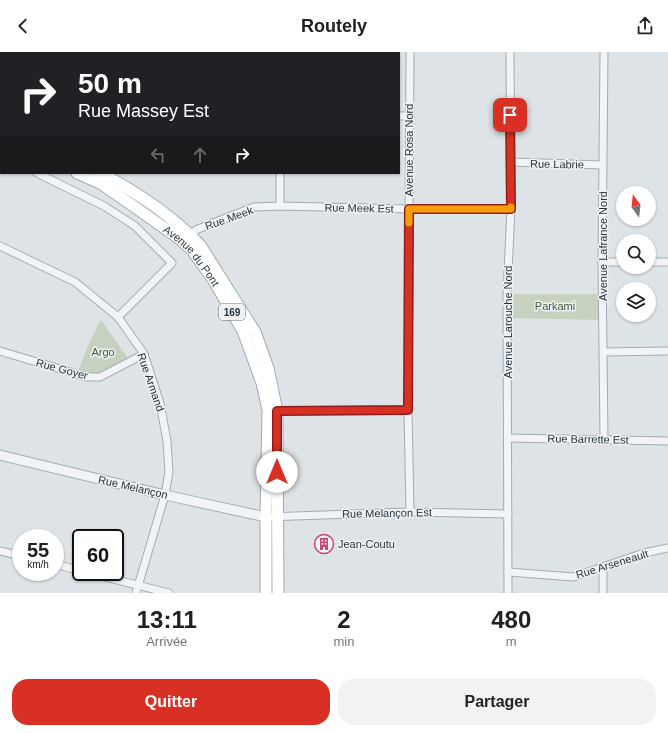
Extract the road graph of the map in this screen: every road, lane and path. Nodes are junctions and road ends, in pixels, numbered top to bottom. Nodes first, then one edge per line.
1 (410, 52) edge
2 (510, 52) edge
3 (604, 52) edge
4 (400, 116) edge
5 (409, 116) junction
6 (511, 162) junction
7 (604, 165) junction
8 (38, 174) edge
9 (79, 174) edge
10 (102, 174) edge
11 (280, 174) edge
12 (280, 206) junction
13 (409, 209) junction
14 (511, 209) junction
15 (185, 237) junction
16 (0, 246) edge
17 (602, 262) junction
18 (616, 262) edge
19 (656, 262) edge
20 (668, 262) edge
21 (118, 317) junction
22 (0, 351) edge
23 (668, 351) edge
24 (604, 352) junction
25 (144, 354) junction
26 (408, 410) junction
27 (272, 411) junction
28 (508, 438) junction
29 (604, 440) junction
30 (668, 441) edge
31 (0, 455) edge
32 (165, 495) junction
33 (410, 512) junction
34 (508, 514) junction
35 (272, 517) junction
36 (668, 548) edge
37 (0, 551) edge
38 (12, 554) edge
39 (603, 568) junction
40 (508, 572) junction
41 (122, 581) edge
42 (138, 585) junction
43 (136, 593) edge
44 (169, 593) edge
45 (266, 593) edge
46 (278, 593) edge
47 (508, 593) edge
48 (603, 593) edge

1 - 5 street, Avenue Rosa Nord
2 - 6 street, Avenue Larouche Nord
3 - 7 street, Avenue Lafrance Nord
4 - 5 street
5 - 13 street, Avenue Rosa Nord
6 - 7 street, Rue Labrie
6 - 14 street, Avenue Larouche Nord
7 - 17 street, Avenue Lafrance Nord
8 - 21 street
9 - 15 main road, Avenue du Pont / 169
10 - 15 main road, Avenue du Pont
11 - 12 street
12 - 13 street, Rue Meek Est
12 - 15 street, Rue Meek
13 - 14 street, Rue Meek Est
13 - 26 street, Avenue Rosa Nord
14 - 28 street, Avenue Larouche Nord
15 - 27 main road, Avenue du Pont / 169
16 - 21 street, Rue Armand
17 - 18 street
17 - 24 street, Avenue Lafrance Nord
19 - 20 street
21 - 25 street, Rue Armand
22 - 25 street, Rue Goyer
23 - 24 street
24 - 29 street, Avenue Lafrance Nord
25 - 32 street, Rue Armand
26 - 27 street
26 - 33 street, Avenue Rosa Nord
27 - 35 main road, Avenue du Pont / 169
28 - 29 street, Rue Barrette Est
28 - 34 street, Avenue Larouche Nord
29 - 30 street, Rue Barrette Est
31 - 32 street, Rue Melançon
32 - 35 street, Rue Melançon
32 - 42 street, Rue Armand
33 - 34 street, Rue Melançon Est
33 - 35 street, Rue Melançon Est
34 - 40 street, Avenue Larouche Nord
35 - 45 main road, Avenue du Pont / 169
35 - 46 main road, Avenue du Pont
36 - 39 street, Rue Arseneault
37 - 38 street
39 - 40 street, Rue Arseneault
39 - 48 street
40 - 47 street, Avenue Larouche Nord
41 - 42 street
42 - 43 street, Rue Armand
42 - 44 street

